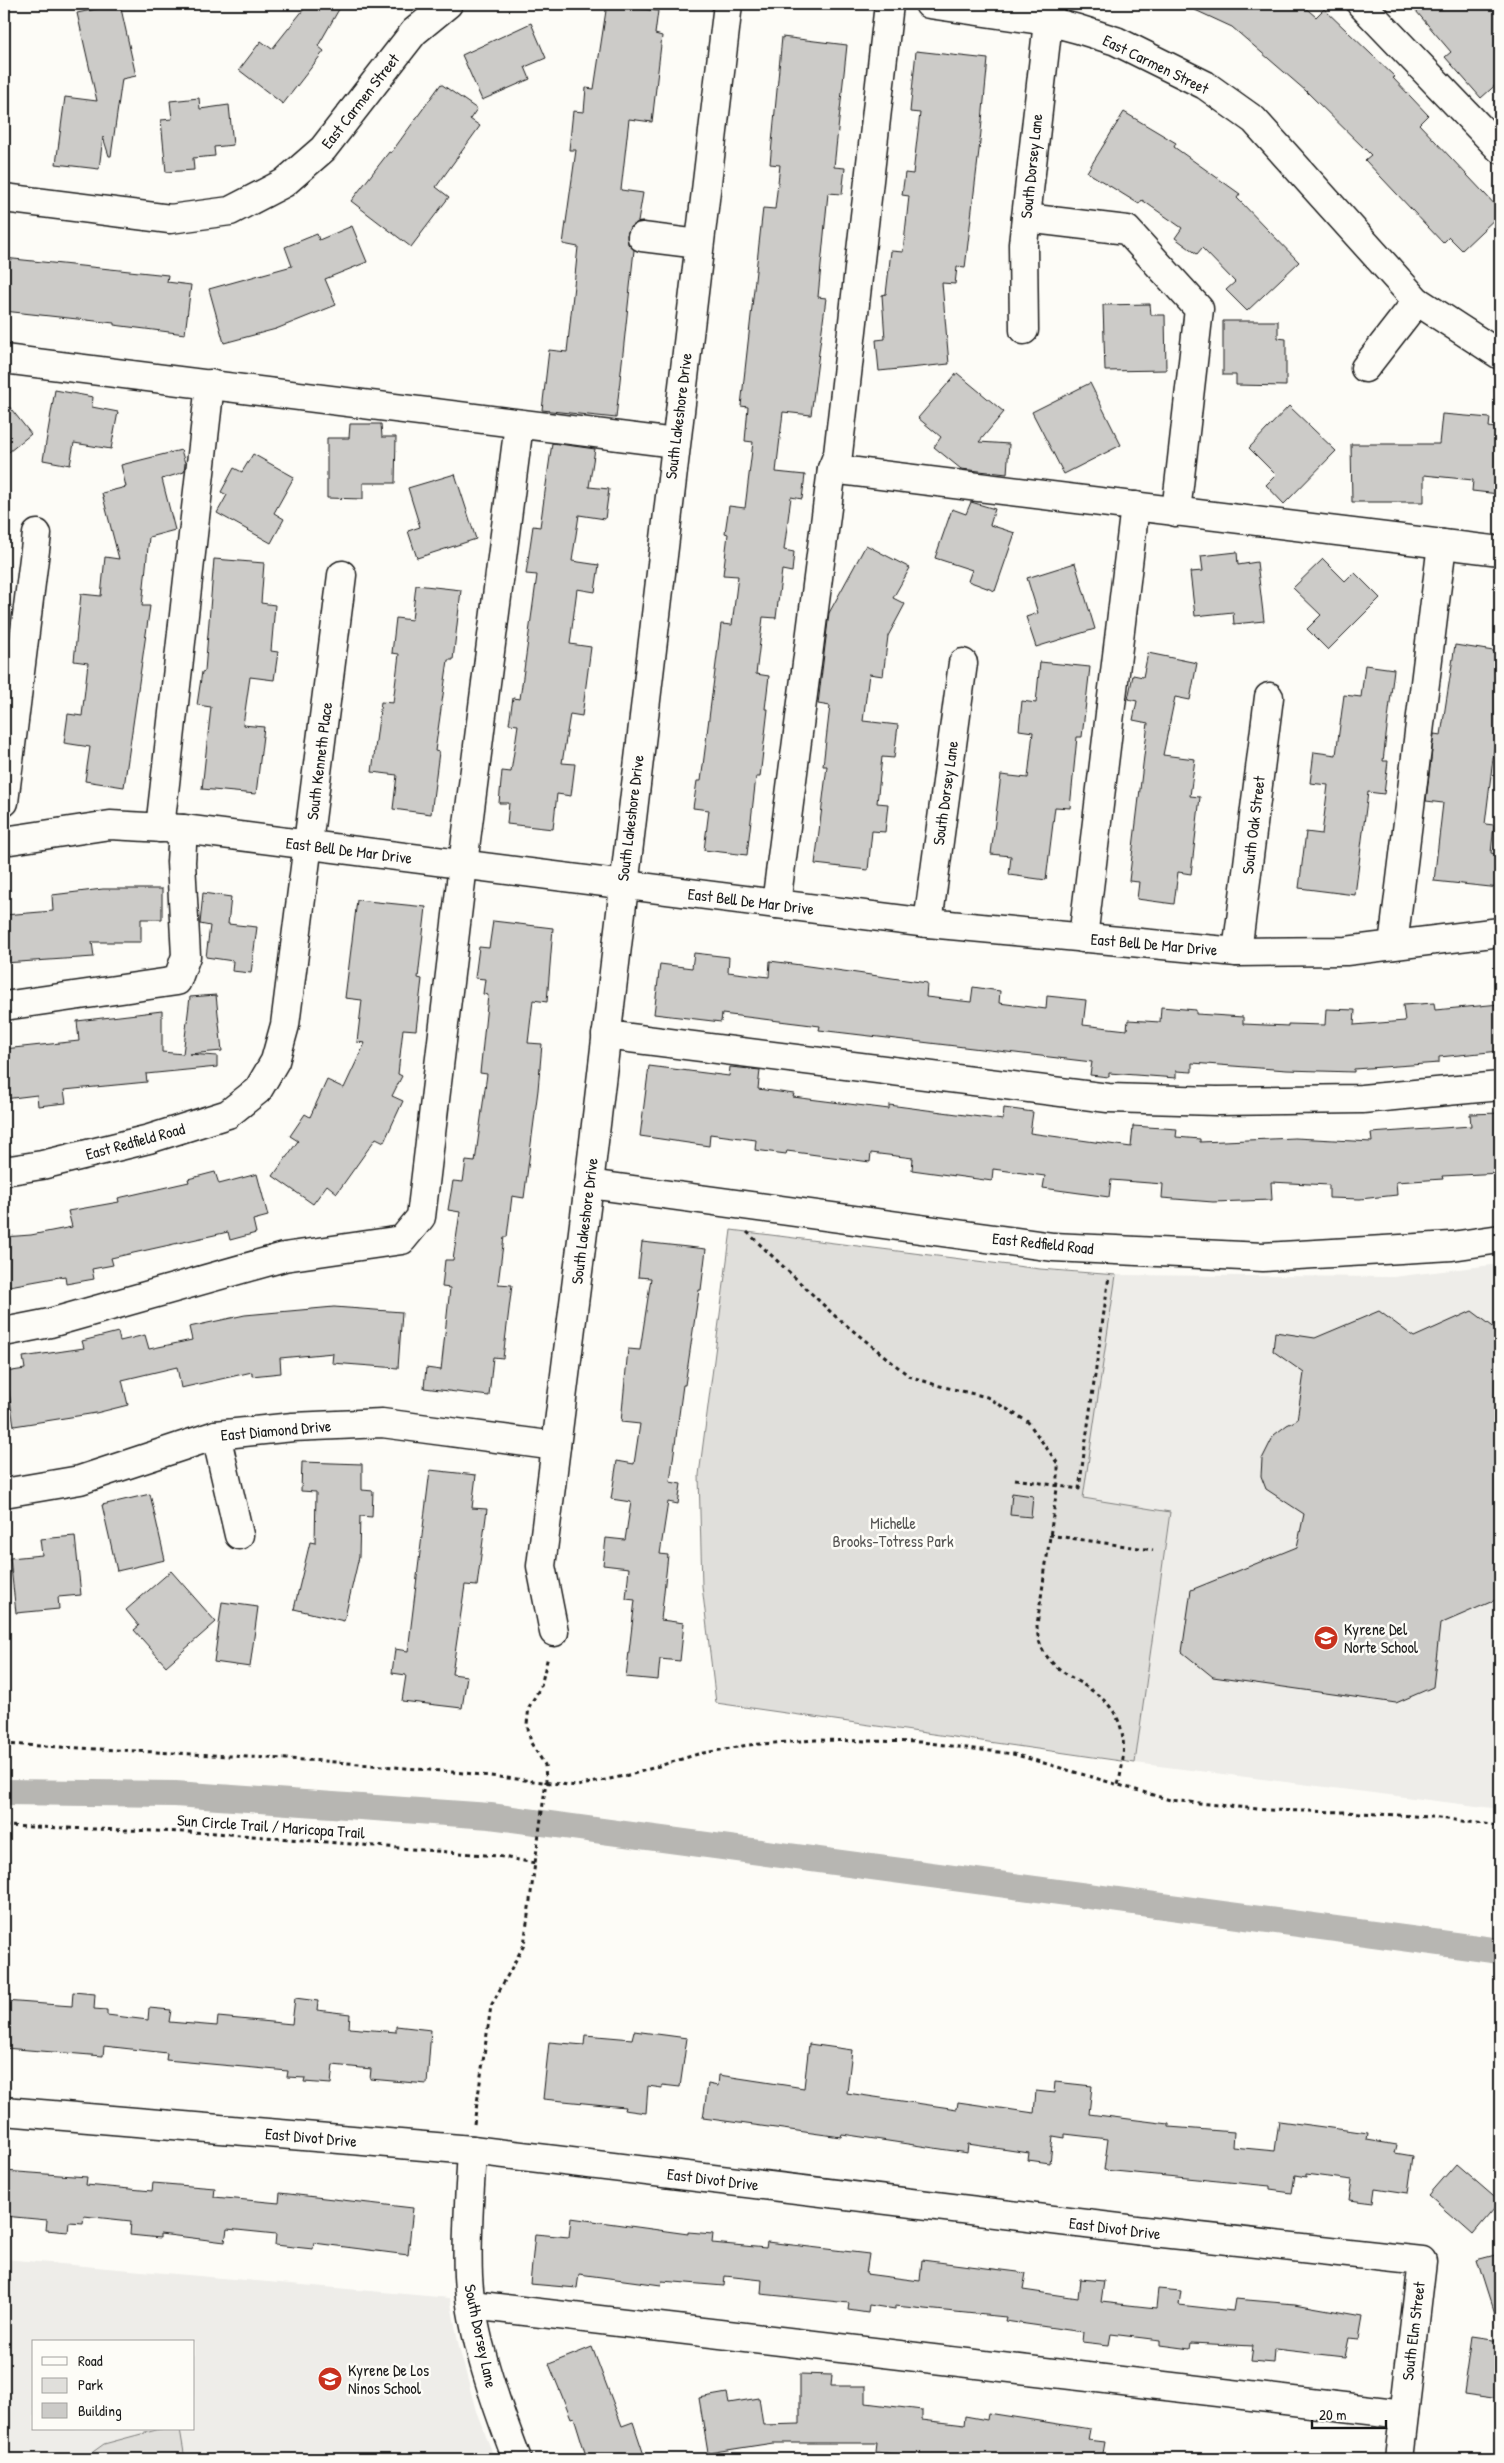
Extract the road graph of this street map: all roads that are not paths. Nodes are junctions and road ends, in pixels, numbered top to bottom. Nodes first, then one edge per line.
1 (448, 4) edge
2 (728, 4) edge
3 (890, 4) edge
4 (929, 4) edge
5 (1361, 4) edge
6 (1049, 12) edge
7 (1500, 149) edge
8 (4, 198) edge
9 (1026, 218) junction
10 (642, 237) dead end
11 (699, 244) junction
12 (1417, 301) junction
13 (1024, 330) dead end
14 (1500, 355) edge
15 (4, 359) edge
16 (1365, 368) dead end
17 (210, 384) junction
18 (519, 424) junction
19 (675, 443) junction
20 (832, 469) junction
21 (1134, 506) junction
22 (1176, 512) junction
23 (37, 534) dead end
24 (1442, 544) junction
25 (1500, 551) edge
26 (342, 575) dead end
27 (963, 663) dead end
28 (1269, 698) dead end
29 (4, 802) edge
30 (172, 828) junction
31 (4, 840) edge
32 (309, 844) junction
33 (462, 864) junction
34 (622, 885) junction
35 (776, 904) junction
36 (928, 923) junction
37 (1500, 932) edge
38 (1083, 938) junction
39 (1393, 945) junction
40 (1237, 952) junction
41 (4, 1006) edge
42 (606, 1035) junction
43 (1500, 1086) edge
44 (258, 1090) joint
45 (4, 1171) edge
46 (589, 1184) junction
47 (1500, 1239) edge
48 (4, 1332) edge
49 (216, 1435) junction
50 (556, 1446) junction
51 (4, 1493) edge
52 (238, 1535) dead end
53 (554, 1632) road end
54 (4, 2112) edge
55 (472, 2150) junction
56 (1422, 2261) joint
57 (472, 2305) junction
58 (1404, 2414) junction
59 (517, 2459) edge
60 (1398, 2459) edge

1 - 8 street, East Carmen Street
2 - 11 street, South Lakeshore Drive
3 - 20 street
4 - 6 street, East Carmen Street
5 - 7 street
6 - 9 street, South Dorsey Lane
6 - 12 street, East Carmen Street
9 - 13 street, South Dorsey Lane
9 - 22 street
10 - 11 street
11 - 19 street, South Lakeshore Drive
12 - 14 street, East Carmen Street
12 - 16 street
15 - 17 street
17 - 18 street
17 - 30 street
18 - 19 street
18 - 33 street
19 - 34 street, South Lakeshore Drive
20 - 21 street
20 - 35 street
21 - 22 street
21 - 38 street
22 - 24 street
23 - 29 street
24 - 25 street
24 - 39 street
26 - 32 street, South Kenneth Place
27 - 36 street, South Dorsey Lane
28 - 40 street, South Oak Street
30 - 31 street, East Bell De Mar Drive
30 - 32 street, East Bell De Mar Drive
30 - 41 street
32 - 33 street, East Bell De Mar Drive
32 - 44 street, South Kenneth Place
33 - 34 street, East Bell De Mar Drive
33 - 48 street
34 - 35 street, East Bell De Mar Drive
34 - 42 street, South Lakeshore Drive
35 - 36 street, East Bell De Mar Drive
36 - 38 street, East Bell De Mar Drive
37 - 39 street, East Bell De Mar Drive
38 - 40 street, East Bell De Mar Drive
39 - 40 street, East Bell De Mar Drive
42 - 43 street
42 - 46 street, South Lakeshore Drive
44 - 45 street, East Redfield Road
46 - 47 street, East Redfield Road
46 - 50 street, South Lakeshore Drive
49 - 50 street, East Diamond Drive
49 - 51 street, East Diamond Drive
49 - 52 street
50 - 53 street, South Lakeshore Drive
54 - 55 street, East Divot Drive
55 - 56 street, East Divot Drive
55 - 57 street, South Dorsey Lane
56 - 58 street, South Elm Street
57 - 58 street
57 - 59 street, South Dorsey Lane
58 - 60 street, South Elm Street

